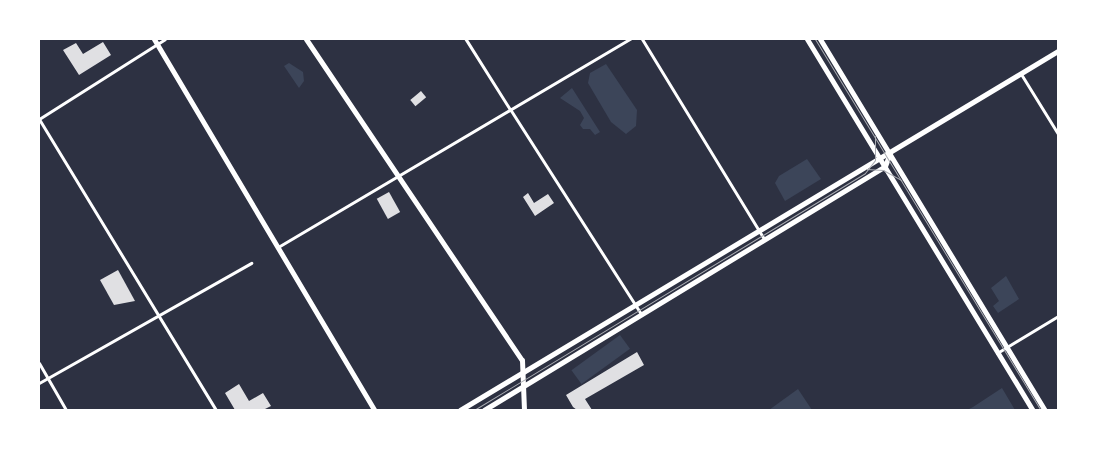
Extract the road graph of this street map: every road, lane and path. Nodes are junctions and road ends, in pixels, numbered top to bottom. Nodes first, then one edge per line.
1 (165, 39) edge
2 (306, 39) edge
3 (466, 39) edge
4 (630, 39) edge
5 (642, 39) edge
6 (807, 39) edge
7 (820, 39) edge
8 (156, 41) edge
9 (1058, 51) edge
10 (1020, 74) junction
11 (510, 109) junction
12 (39, 119) edge
13 (1058, 134) edge
14 (890, 153) junction
15 (879, 156) junction
16 (885, 166) junction
17 (398, 174) junction
18 (759, 230) junction
19 (764, 239) junction
20 (278, 247) junction
21 (251, 263) dead end
22 (635, 304) junction
23 (641, 314) junction
24 (159, 316) junction
25 (1058, 316) edge
26 (1007, 347) junction
27 (997, 353) junction
28 (39, 363) edge
29 (525, 371) junction
30 (47, 379) junction
31 (39, 383) edge
32 (526, 386) junction
33 (66, 410) edge
34 (216, 410) edge
35 (374, 410) edge
36 (460, 410) edge
37 (484, 410) edge
38 (524, 410) edge
39 (1033, 410) edge
40 (1046, 410) edge

1 - 8 street
2 - 17 main road
3 - 11 street
4 - 11 street
5 - 18 street
6 - 15 main road
7 - 14 main road
8 - 12 street
8 - 20 main road
9 - 10 main road
10 - 13 street
10 - 14 main road
11 - 17 street
11 - 22 street
12 - 24 street
14 - 15 main road
14 - 16 main road
14 - 26 main road
15 - 16 main road
15 - 18 main road
16 - 19 main road
16 - 27 main road
17 - 20 street
17 - 29 main road
18 - 19 street
18 - 22 main road
19 - 23 main road
20 - 35 main road
21 - 24 street
22 - 23 street
22 - 29 main road
23 - 32 main road
24 - 30 street
24 - 34 street
25 - 26 street
26 - 27 street
26 - 40 main road
27 - 39 main road
28 - 30 street
29 - 32 main road
29 - 36 main road
30 - 31 street
30 - 33 street
32 - 37 main road
32 - 38 main road

